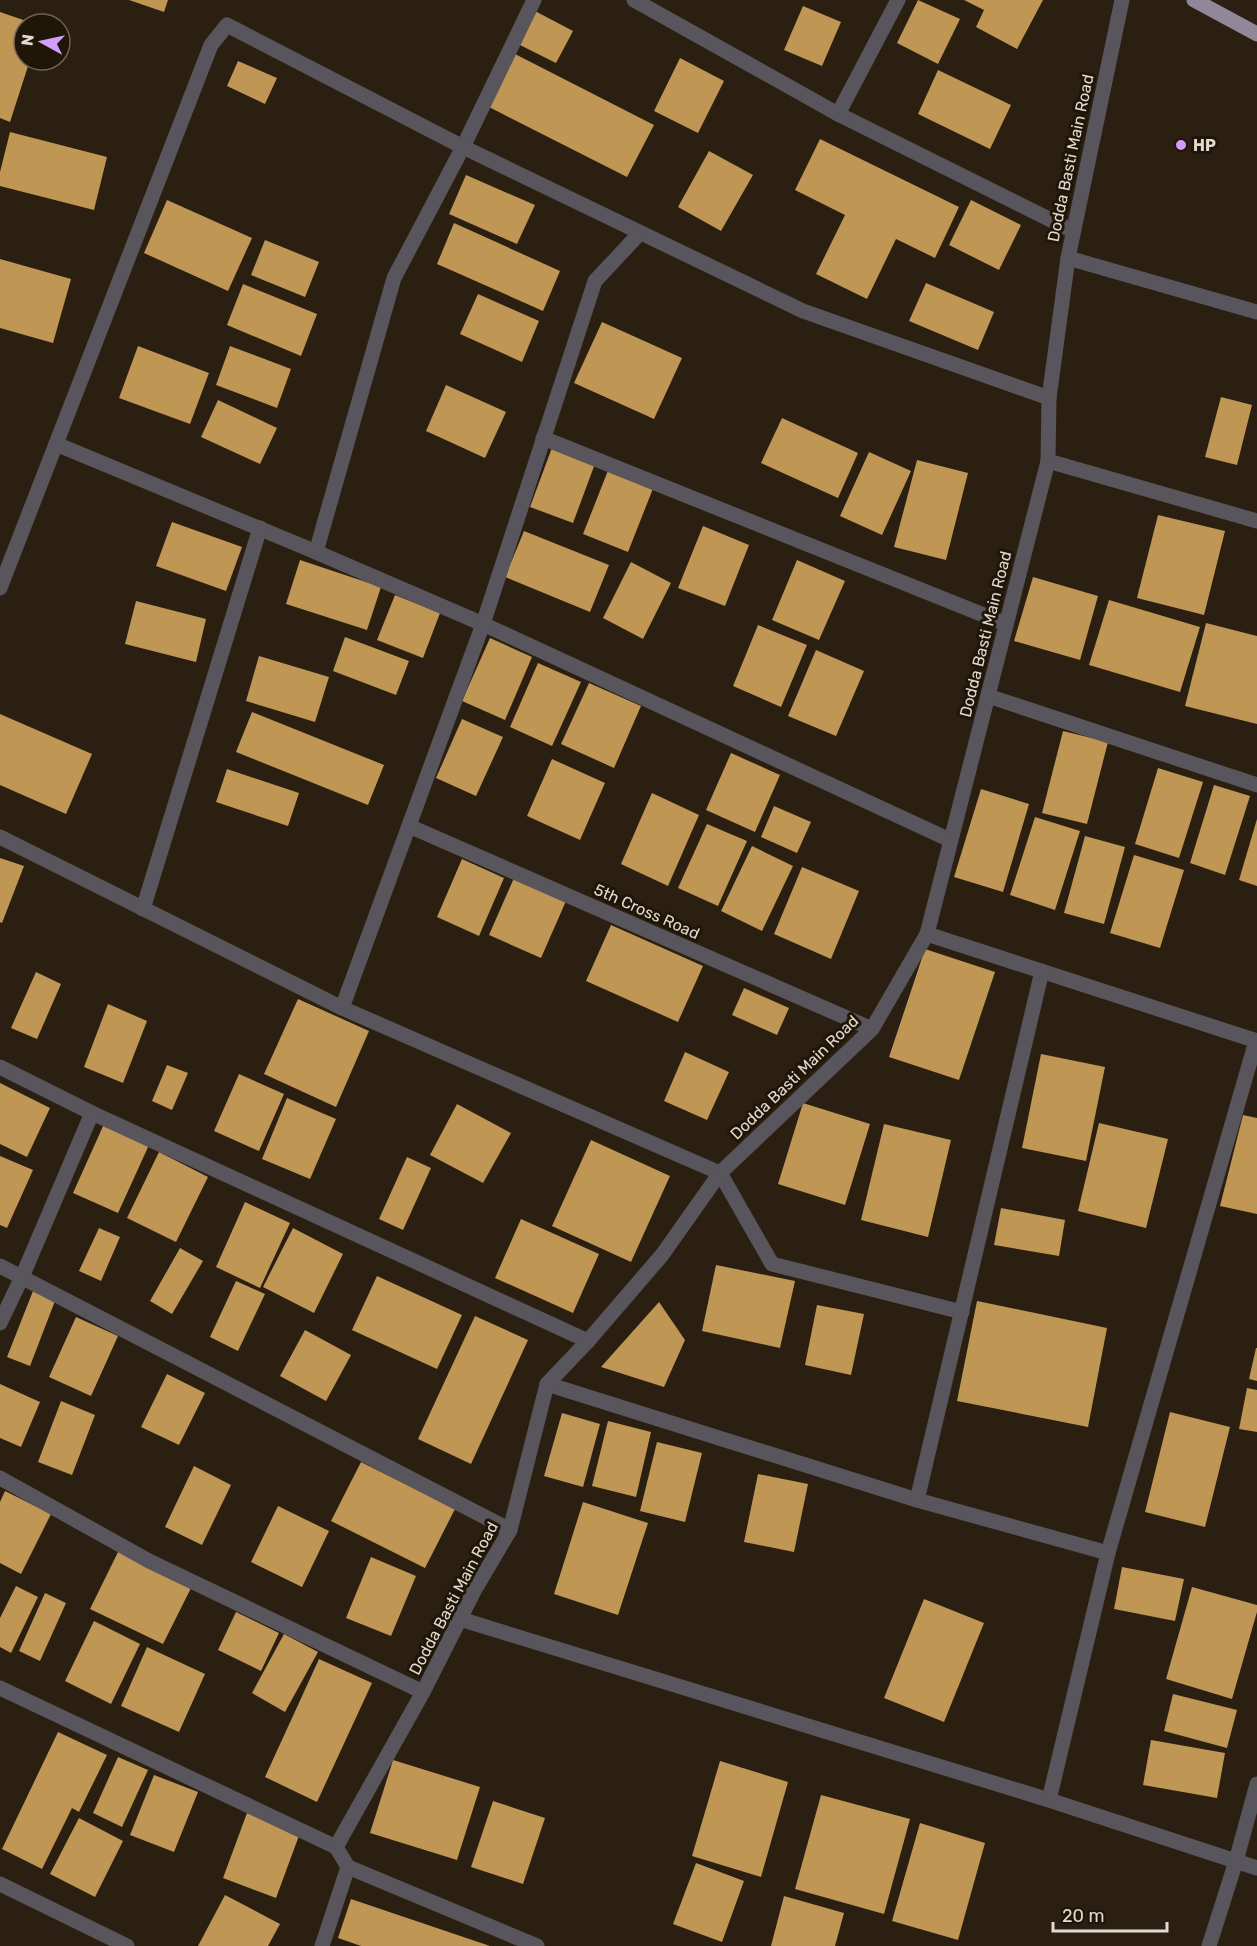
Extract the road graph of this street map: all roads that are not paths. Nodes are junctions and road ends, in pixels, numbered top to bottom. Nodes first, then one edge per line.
1 (534, 0) edge
2 (634, 0) edge
3 (898, 0) edge
4 (1122, 0) edge
5 (1194, 0) edge
6 (1257, 34) edge
7 (838, 114) junction
8 (463, 147) junction
9 (1073, 231) junction
10 (640, 233) junction
11 (1068, 258) junction
12 (1257, 312) edge
13 (1049, 398) junction
14 (543, 438) junction
15 (56, 444) junction
16 (1048, 460) junction
17 (1257, 521) edge
18 (260, 528) junction
19 (316, 552) junction
20 (0, 588) edge
21 (483, 624) junction
22 (1006, 624) junction
23 (988, 696) junction
24 (1257, 785) edge
25 (408, 826) junction
26 (0, 837) edge
27 (951, 840) junction
28 (143, 909) junction
29 (927, 934) junction
30 (1042, 971) junction
31 (342, 1008) junction
32 (872, 1029) junction
33 (1257, 1041) edge
34 (0, 1067) edge
35 (92, 1113) junction
36 (720, 1173) junction
37 (0, 1266) edge
38 (22, 1277) junction
39 (962, 1312) junction
40 (0, 1323) edge
41 (588, 1341) junction
42 (547, 1384) junction
43 (0, 1478) edge
44 (917, 1500) junction
45 (510, 1530) junction
46 (1108, 1553) junction
47 (460, 1619) junction
48 (0, 1688) edge
49 (423, 1692) junction
50 (1257, 1784) edge
51 (1049, 1800) junction
52 (336, 1847) junction
53 (1236, 1862) junction
54 (348, 1867) junction
55 (1257, 1868) edge
56 (0, 1884) edge
57 (127, 1946) edge
58 (322, 1946) edge
59 (537, 1946) edge
60 (1209, 1946) edge

1 - 8 street
2 - 7 street
3 - 7 street
4 - 9 street, Dodda Basti Main Road
5 - 6 main road
7 - 9 street
8 - 10 street
8 - 15 street
8 - 19 street
9 - 11 street, Dodda Basti Main Road
10 - 13 street
10 - 14 street
11 - 12 street
11 - 13 street, Dodda Basti Main Road
13 - 16 street, Dodda Basti Main Road
14 - 21 street
14 - 22 street
15 - 18 street
15 - 20 street
16 - 17 street
16 - 22 street, Dodda Basti Main Road
18 - 19 street
18 - 28 street
19 - 21 street
21 - 25 street
21 - 27 street
22 - 23 street, Dodda Basti Main Road
23 - 24 street
23 - 27 street, Dodda Basti Main Road
25 - 31 street
25 - 32 street, 5th Cross Road
26 - 28 street
27 - 29 street, Dodda Basti Main Road
28 - 31 street
29 - 30 street
29 - 32 street, Dodda Basti Main Road
30 - 33 street
30 - 39 street
31 - 36 street
32 - 36 street, Dodda Basti Main Road
33 - 46 street
34 - 35 street
35 - 38 street
35 - 41 street
36 - 39 street
36 - 41 street, Dodda Basti Main Road
37 - 38 street
38 - 40 street
38 - 45 street
39 - 44 street
41 - 42 street, Dodda Basti Main Road
42 - 44 street
42 - 45 street, Dodda Basti Main Road
43 - 49 street
44 - 46 street
45 - 47 street, Dodda Basti Main Road
46 - 51 street
47 - 49 street, Dodda Basti Main Road
47 - 51 street
48 - 52 street
49 - 52 street, Dodda Basti Main Road
50 - 53 street
51 - 53 street
52 - 54 street
53 - 55 street
53 - 60 street
54 - 58 street
54 - 59 street
56 - 57 street

